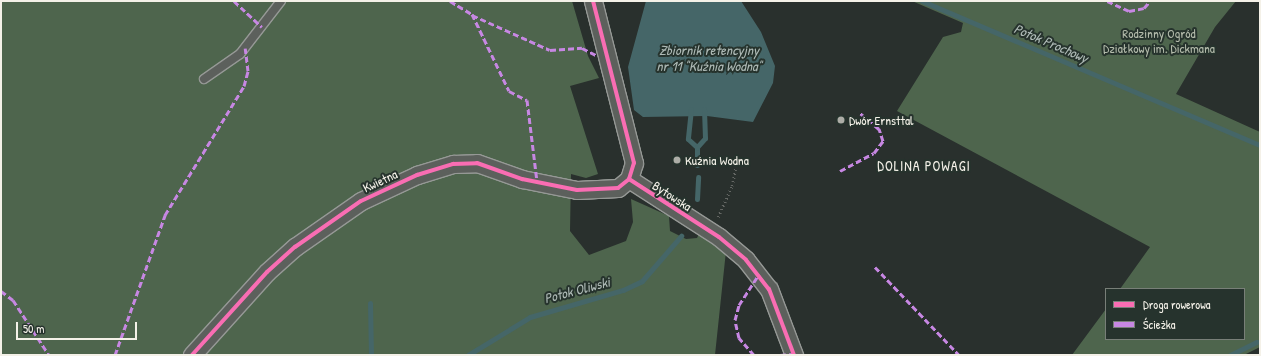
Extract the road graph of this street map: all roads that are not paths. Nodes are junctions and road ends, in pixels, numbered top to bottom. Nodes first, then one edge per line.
1 (281, 1) edge
2 (593, 1) edge
3 (204, 79) dead end
4 (629, 179) junction
5 (192, 355) edge
6 (794, 355) edge

1 - 3 lane
2 - 4 street
4 - 5 street, Kwietna
4 - 6 street, Bytowska

